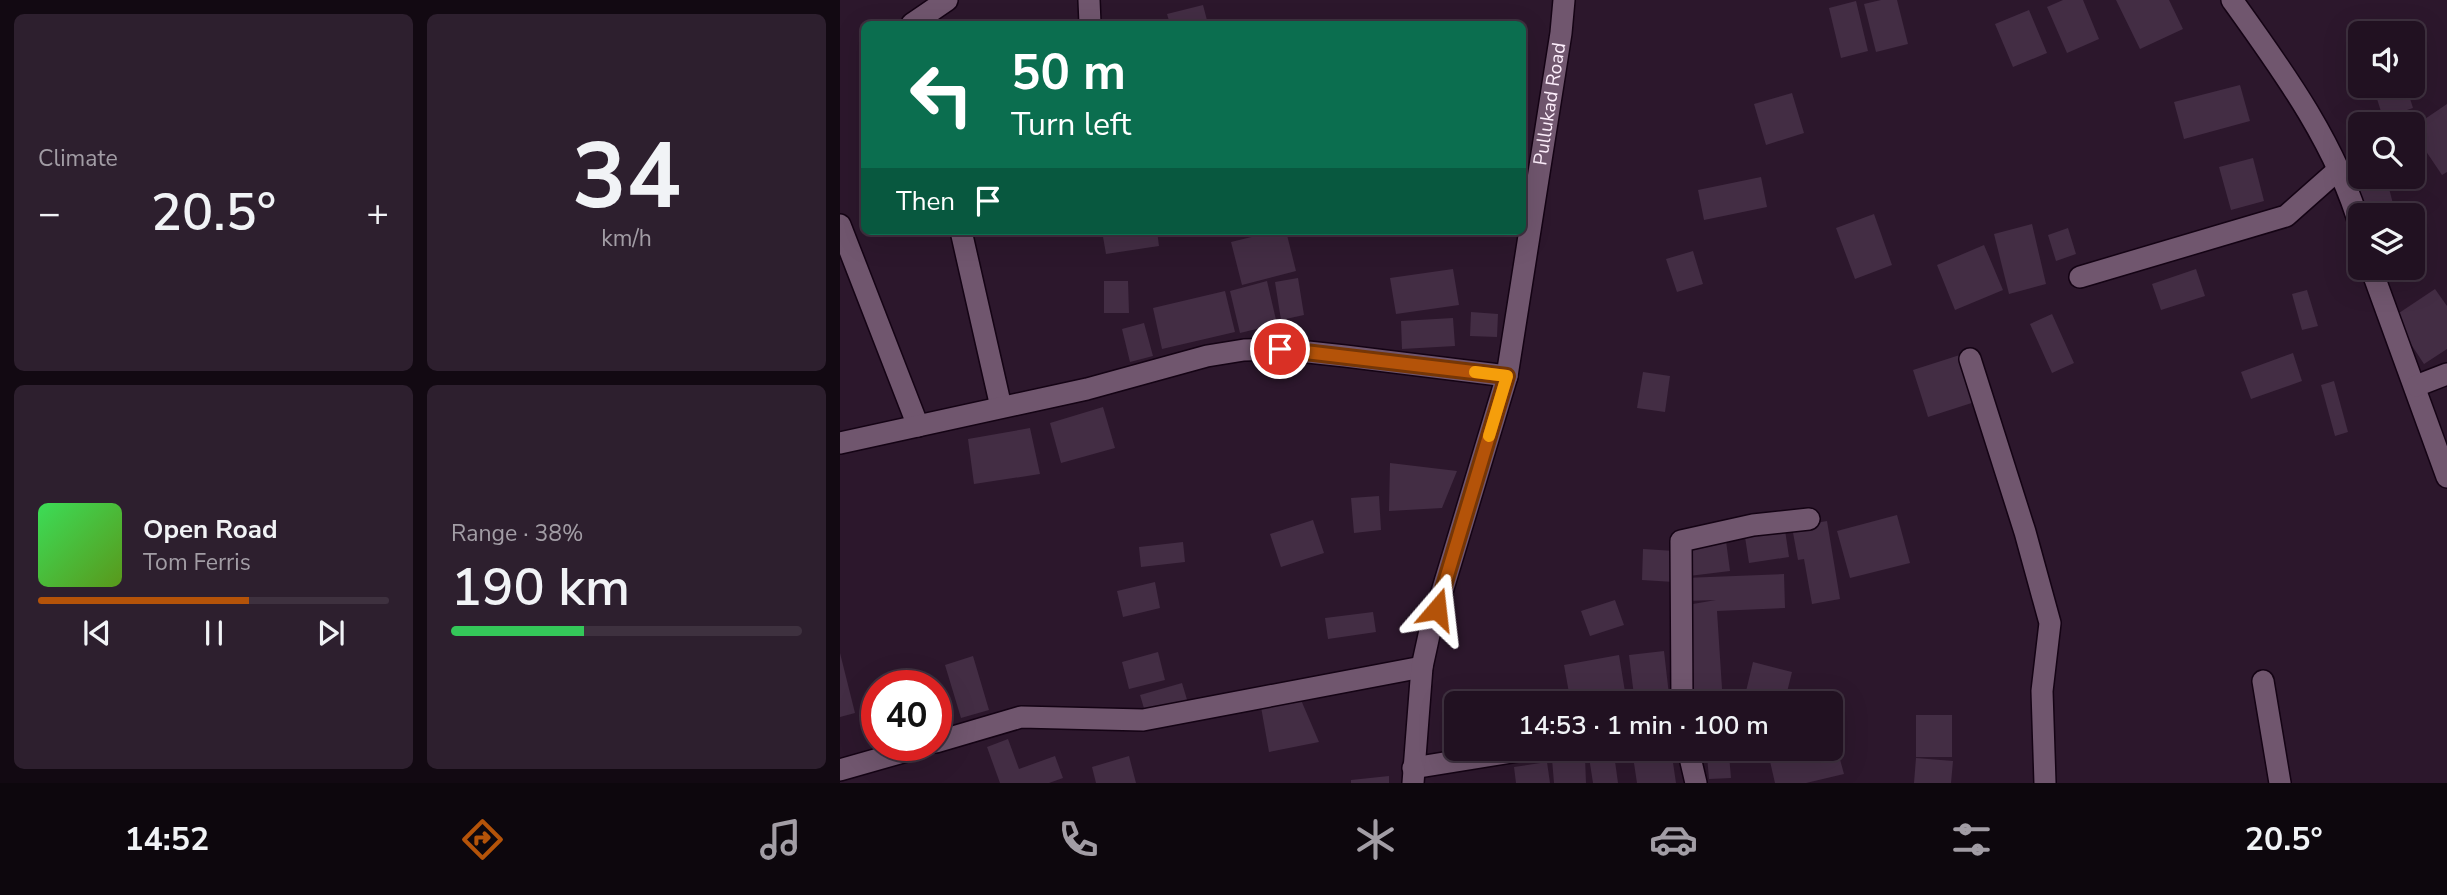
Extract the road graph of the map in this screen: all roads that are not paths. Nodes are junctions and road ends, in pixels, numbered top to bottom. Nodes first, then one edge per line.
1 (947, 0) edge
2 (1089, 0) edge
3 (1564, 0) edge
4 (2232, 0) edge
5 (916, 21) edge
6 (1090, 21) edge
7 (2339, 169) junction
8 (2351, 203) edge
9 (840, 225) edge
10 (962, 235) edge
11 (2080, 277) dead end
12 (2376, 280) edge
13 (1970, 359) dead end
14 (2447, 374) edge
15 (1507, 376) junction
16 (2416, 386) junction
17 (1001, 407) junction
18 (918, 426) junction
19 (840, 443) edge
20 (2447, 477) edge
21 (1809, 519) dead end
22 (1423, 667) junction
23 (2263, 681) dead end
24 (1682, 691) edge
25 (952, 737) edge
26 (872, 761) edge
27 (1478, 761) edge
28 (1691, 761) edge
29 (840, 770) edge
30 (1413, 776) edge
31 (1696, 783) edge
32 (2045, 783) edge
33 (2280, 783) edge

1 - 5 street
2 - 6 street
3 - 15 street, Pullukad Road
4 - 7 street
7 - 8 street
7 - 11 street
9 - 18 street
10 - 17 street
12 - 16 street
13 - 32 street
14 - 16 street
15 - 17 street
15 - 22 street, Pullukad Road
16 - 20 street
17 - 18 street
18 - 19 street
21 - 24 street
22 - 25 street
22 - 30 street, Pullukad Road
23 - 33 street
26 - 29 street
27 - 30 street
28 - 31 street

